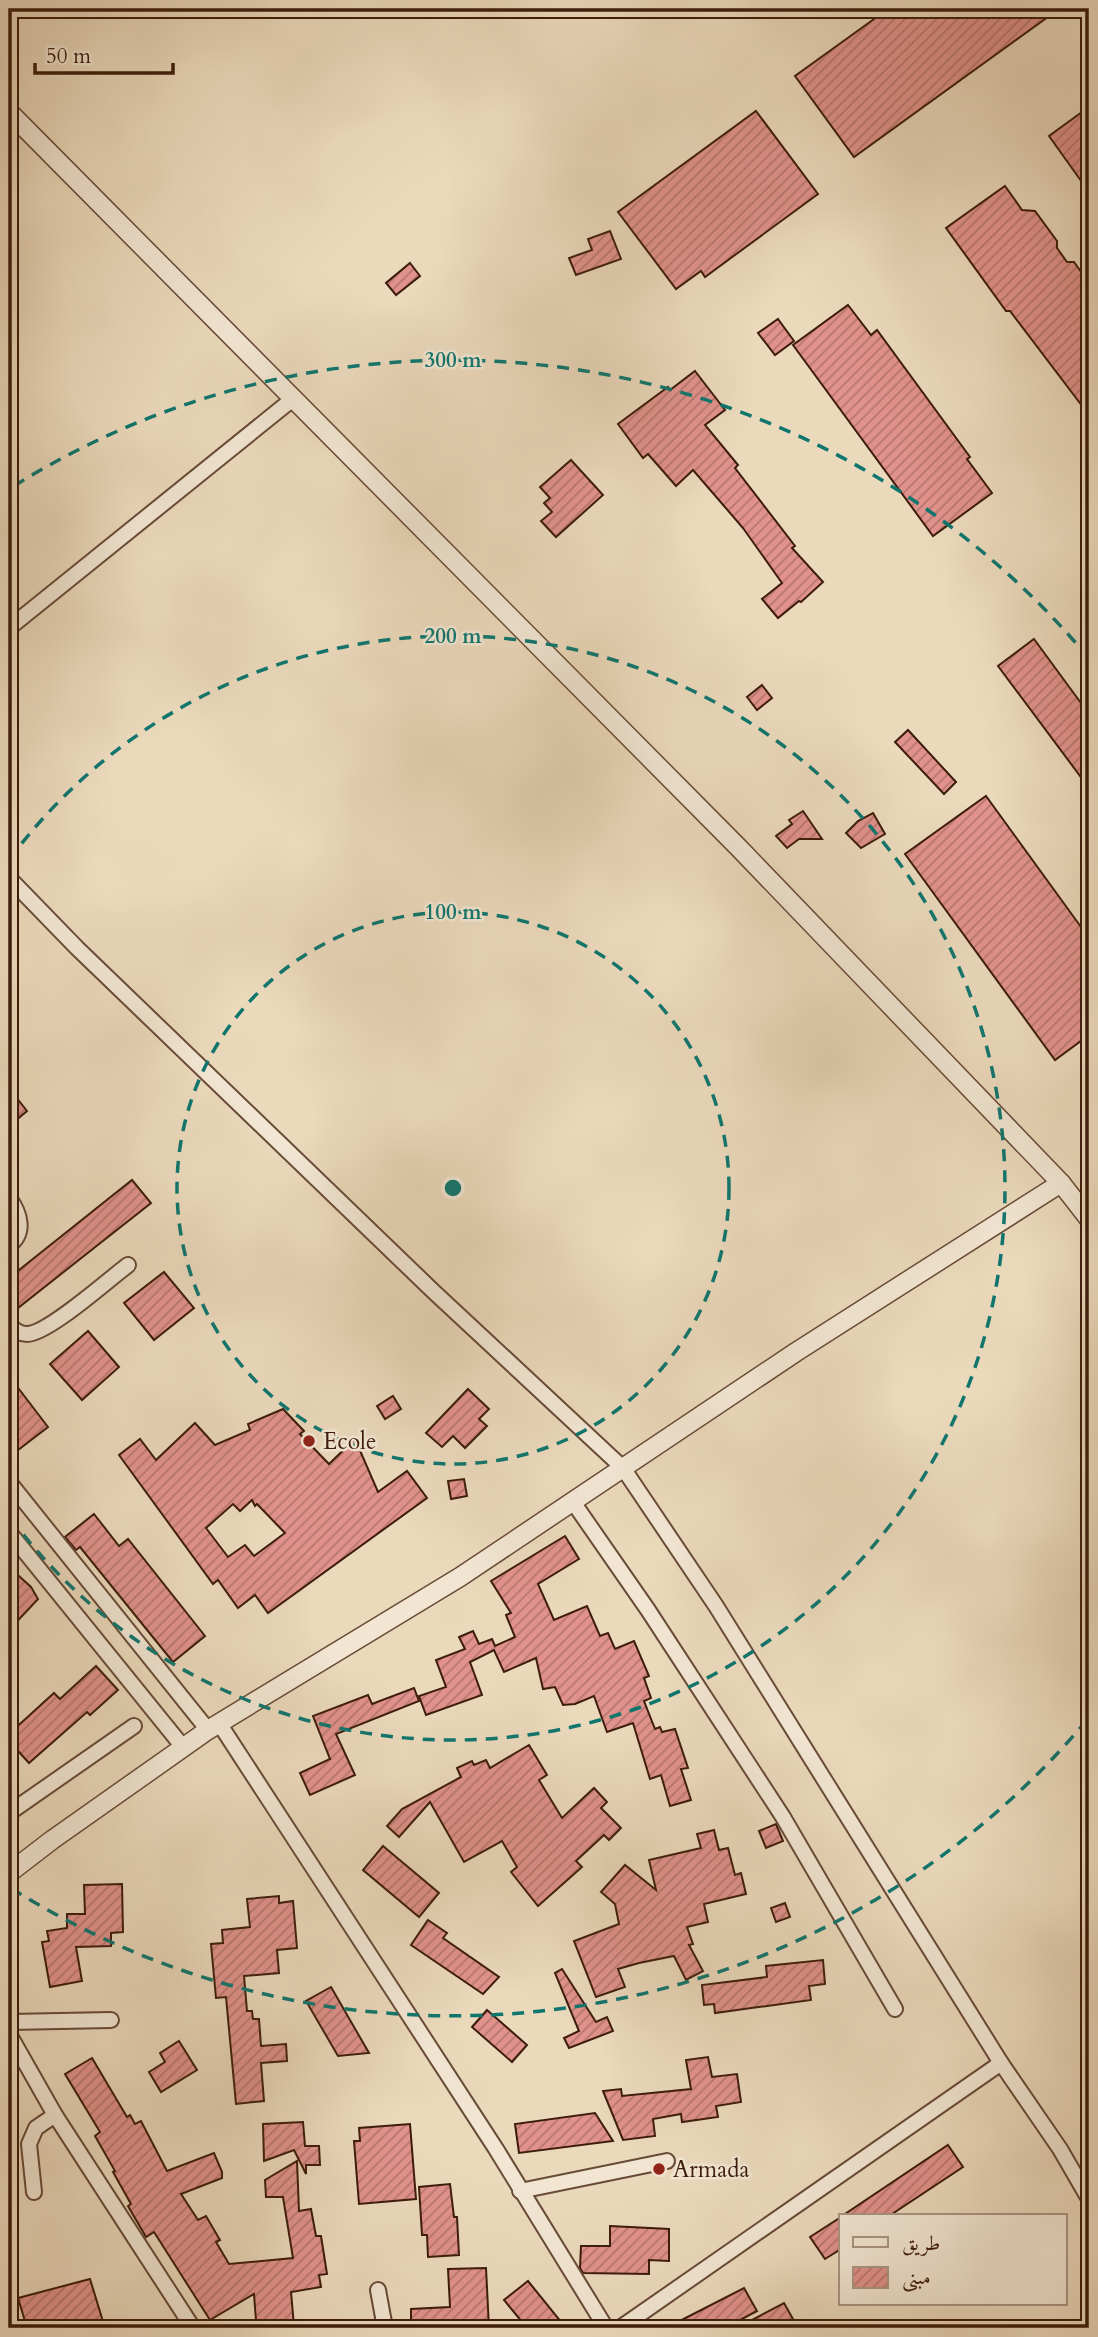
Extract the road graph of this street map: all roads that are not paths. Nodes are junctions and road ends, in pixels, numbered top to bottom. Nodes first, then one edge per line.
1 (9, 112) edge
2 (294, 398) junction
3 (9, 628) edge
4 (9, 878) edge
5 (1061, 1183) junction
6 (9, 1198) edge
7 (1089, 1219) edge
8 (9, 1245) edge
9 (128, 1265) dead end
10 (9, 1324) edge
11 (623, 1468) junction
12 (9, 1482) edge
13 (573, 1502) junction
14 (9, 1532) edge
15 (134, 1726) dead end
16 (214, 1727) junction
17 (183, 1747) junction
18 (9, 1813) edge
19 (9, 1873) edge
20 (895, 2009) dead end
21 (111, 2020) dead end
22 (9, 2022) edge
23 (9, 2034) edge
24 (1001, 2063) junction
25 (55, 2115) junction
26 (667, 2161) dead end
27 (520, 2191) junction
28 (34, 2192) dead end
29 (1089, 2199) edge
30 (378, 2291) dead end
31 (192, 2328) edge
32 (385, 2328) edge
33 (606, 2328) edge
34 (620, 2328) edge

1 - 2 street
2 - 3 street
2 - 5 street
4 - 11 street
5 - 7 street
5 - 11 street
6 - 8 street
9 - 10 street
11 - 13 street
11 - 24 street
12 - 16 street
13 - 16 street
13 - 20 street
14 - 17 street
15 - 18 street
16 - 17 street
16 - 27 street
17 - 19 street
21 - 22 street
23 - 25 street
24 - 29 street
24 - 34 street
25 - 28 street
25 - 31 street
26 - 27 street
27 - 33 street
30 - 32 street

